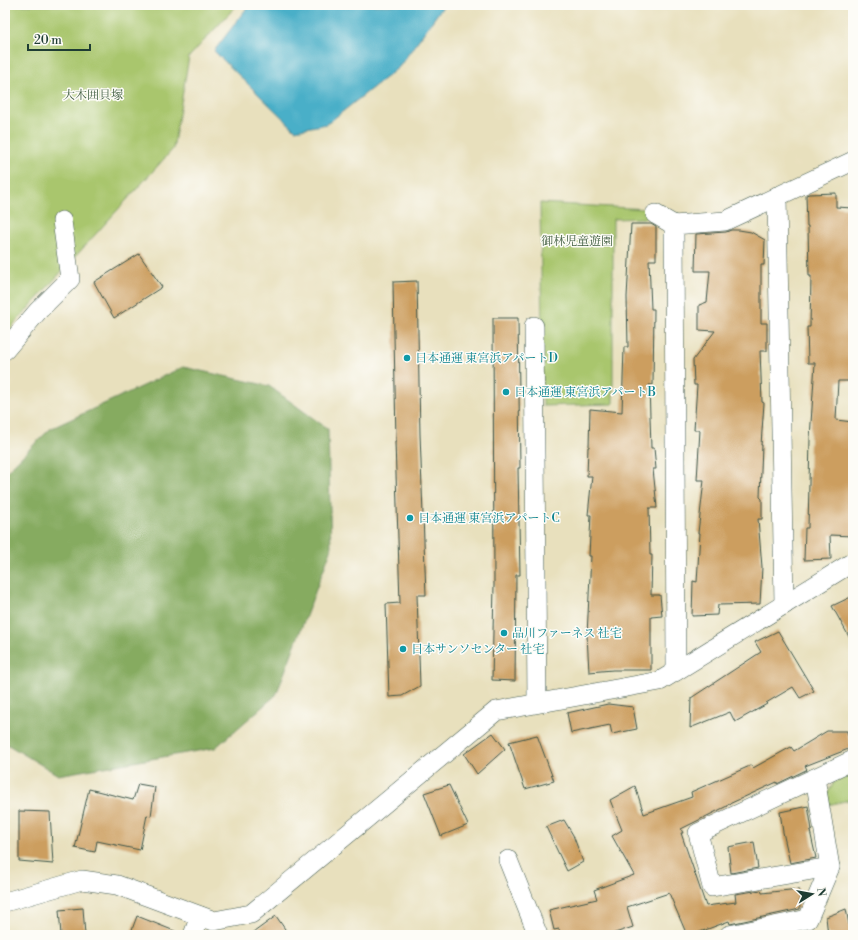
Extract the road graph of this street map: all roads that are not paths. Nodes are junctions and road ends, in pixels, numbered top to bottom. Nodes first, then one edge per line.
1 (853, 161) edge
2 (777, 196) junction
3 (655, 214) dead end
4 (62, 221) dead end
5 (674, 225) junction
6 (534, 326) dead end
7 (5, 350) edge
8 (853, 562) edge
9 (784, 605) junction
10 (676, 671) junction
11 (537, 703) junction
12 (853, 760) edge
13 (815, 778) junction
14 (508, 860) dead end
15 (830, 867) junction
16 (5, 902) edge
17 (200, 916) junction
18 (808, 927) edge
19 (193, 935) edge
20 (538, 935) edge
21 (729, 935) edge

1 - 2 street
2 - 5 street
2 - 9 street
3 - 5 street
4 - 7 street
5 - 10 street
6 - 11 street
8 - 9 street
9 - 10 street
10 - 11 street
11 - 17 street
12 - 13 street
13 - 15 street
13 - 15 street
14 - 20 street
15 - 18 street
16 - 17 street
17 - 19 street
18 - 21 street

